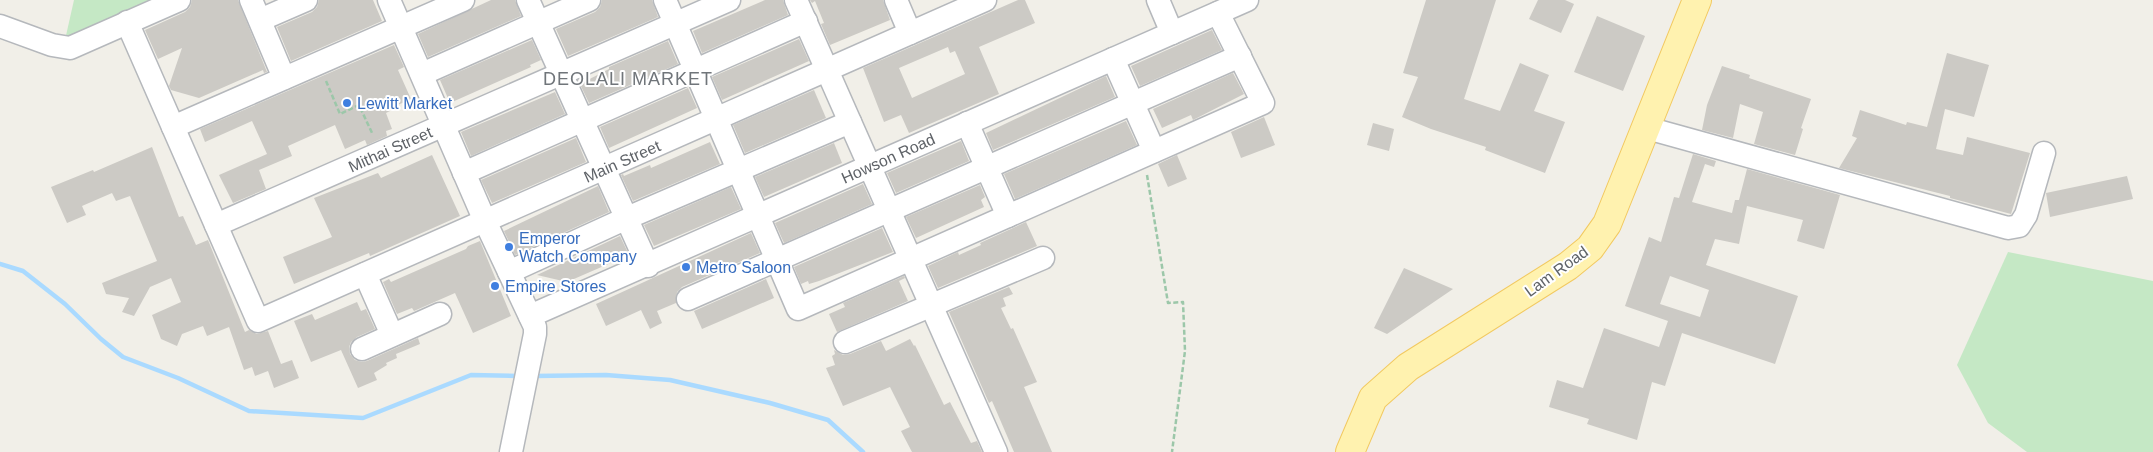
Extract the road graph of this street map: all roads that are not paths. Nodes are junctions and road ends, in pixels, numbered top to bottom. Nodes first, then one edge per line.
1 (179, 0) edge
2 (306, 0) edge
3 (389, 0) edge
4 (462, 0) edge
5 (528, 0) edge
6 (589, 0) edge
7 (665, 0) edge
8 (729, 0) edge
9 (796, 0) edge
10 (896, 0) edge
11 (985, 0) edge
12 (1158, 0) edge
13 (1247, 0) edge
14 (1697, 0) edge
15 (256, 10) edge
16 (1218, 13) junction
17 (806, 21) junction
18 (128, 22) junction
19 (538, 22) junction
20 (675, 24) junction
21 (0, 26) edge
22 (401, 27) junction
23 (910, 33) junction
24 (1172, 33) junction
25 (1240, 56) junction
26 (1113, 59) junction
27 (695, 70) junction
28 (828, 70) junction
29 (422, 74) junction
30 (561, 74) junction
31 (284, 78) junction
32 (1132, 103) junction
33 (716, 119) junction
34 (582, 121) junction
35 (850, 122) junction
36 (967, 123) junction
37 (444, 125) junction
38 (173, 127) junction
39 (1647, 128) junction
40 (2044, 153) dead end
41 (1149, 154) junction
42 (870, 166) junction
43 (986, 168) junction
44 (604, 169) junction
45 (738, 170) junction
46 (464, 173) junction
47 (890, 210) junction
48 (758, 215) junction
49 (1008, 216) junction
50 (627, 218) junction
51 (485, 221) junction
52 (216, 225) junction
53 (1043, 258) dead end
54 (911, 259) junction
55 (778, 260) junction
56 (648, 266) junction
57 (509, 272) junction
58 (365, 274) junction
59 (688, 300) dead end
60 (931, 304) junction
61 (440, 314) dead end
62 (533, 325) junction
63 (392, 335) junction
64 (845, 342) dead end
65 (362, 349) dead end
66 (513, 445) edge
67 (996, 452) edge
68 (1350, 452) edge

1 - 18 street
2 - 15 street
3 - 22 street
4 - 22 street
5 - 19 street
6 - 19 street
7 - 20 street
8 - 20 street, Mithai Street
9 - 17 street
10 - 23 street
11 - 23 street, Main Street
12 - 24 street
13 - 16 street, Howson Road
14 - 39 main road, Lam Road
15 - 31 street
16 - 24 street, Howson Road
16 - 25 street
17 - 27 street
17 - 28 street
18 - 21 street
18 - 38 street
19 - 29 street
19 - 30 street
20 - 27 street
20 - 30 street, Mithai Street
22 - 29 street
22 - 31 street
23 - 28 street, Main Street
24 - 26 street, Howson Road
25 - 32 street
25 - 41 street
26 - 32 street
26 - 36 street, Howson Road
27 - 33 street
27 - 34 street
28 - 33 street, Main Street
28 - 35 street
29 - 37 street
30 - 34 street
30 - 37 street, Mithai Street
31 - 38 street
32 - 41 street
32 - 43 street
33 - 44 street, Main Street
33 - 45 street
34 - 44 street
34 - 46 street
35 - 42 street
35 - 45 street
36 - 42 street, Howson Road
36 - 43 street
37 - 46 street
37 - 52 street, Mithai Street
38 - 52 street
39 - 40 street
39 - 68 main road, Lam Road
41 - 49 street
42 - 47 street
42 - 48 street, Howson Road
43 - 47 street
43 - 49 street
44 - 50 street
44 - 51 street, Main Street
45 - 48 street
45 - 50 street
46 - 51 street
47 - 54 street
47 - 55 street
48 - 55 street
48 - 56 street, Howson Road
49 - 54 street
50 - 56 street
50 - 57 street
51 - 57 street
51 - 58 street, Main Street
52 - 58 street, Main Street
53 - 60 street
54 - 55 street
54 - 60 street
55 - 59 street
56 - 62 street, Howson Road
57 - 62 street
58 - 63 street
60 - 64 street
60 - 67 street
61 - 63 street
62 - 66 street
63 - 65 street

